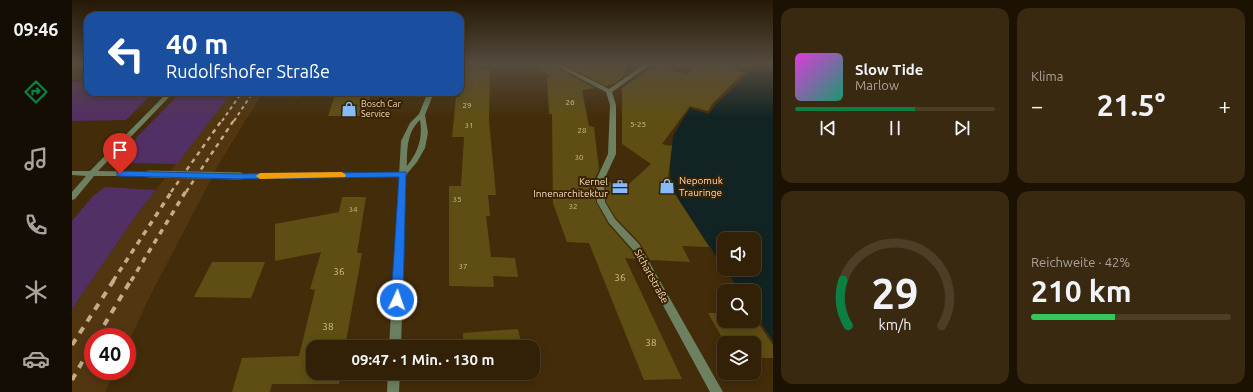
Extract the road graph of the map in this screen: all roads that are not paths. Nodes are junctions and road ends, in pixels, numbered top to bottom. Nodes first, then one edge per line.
1 (592, 82) edge
2 (622, 82) edge
3 (609, 91) junction
4 (167, 96) edge
5 (429, 96) edge
6 (422, 115) junction
7 (72, 173) edge
8 (92, 174) junction
9 (403, 174) junction
10 (72, 197) edge
11 (395, 340) edge
12 (394, 380) edge
13 (393, 392) edge
14 (717, 392) edge

1 - 3 street
2 - 3 street
3 - 14 street, Sichartstraße
4 - 8 street
5 - 6 street
6 - 9 street
6 - 9 street
7 - 8 street
8 - 9 street, bridge
8 - 10 street
9 - 11 street
12 - 13 street

